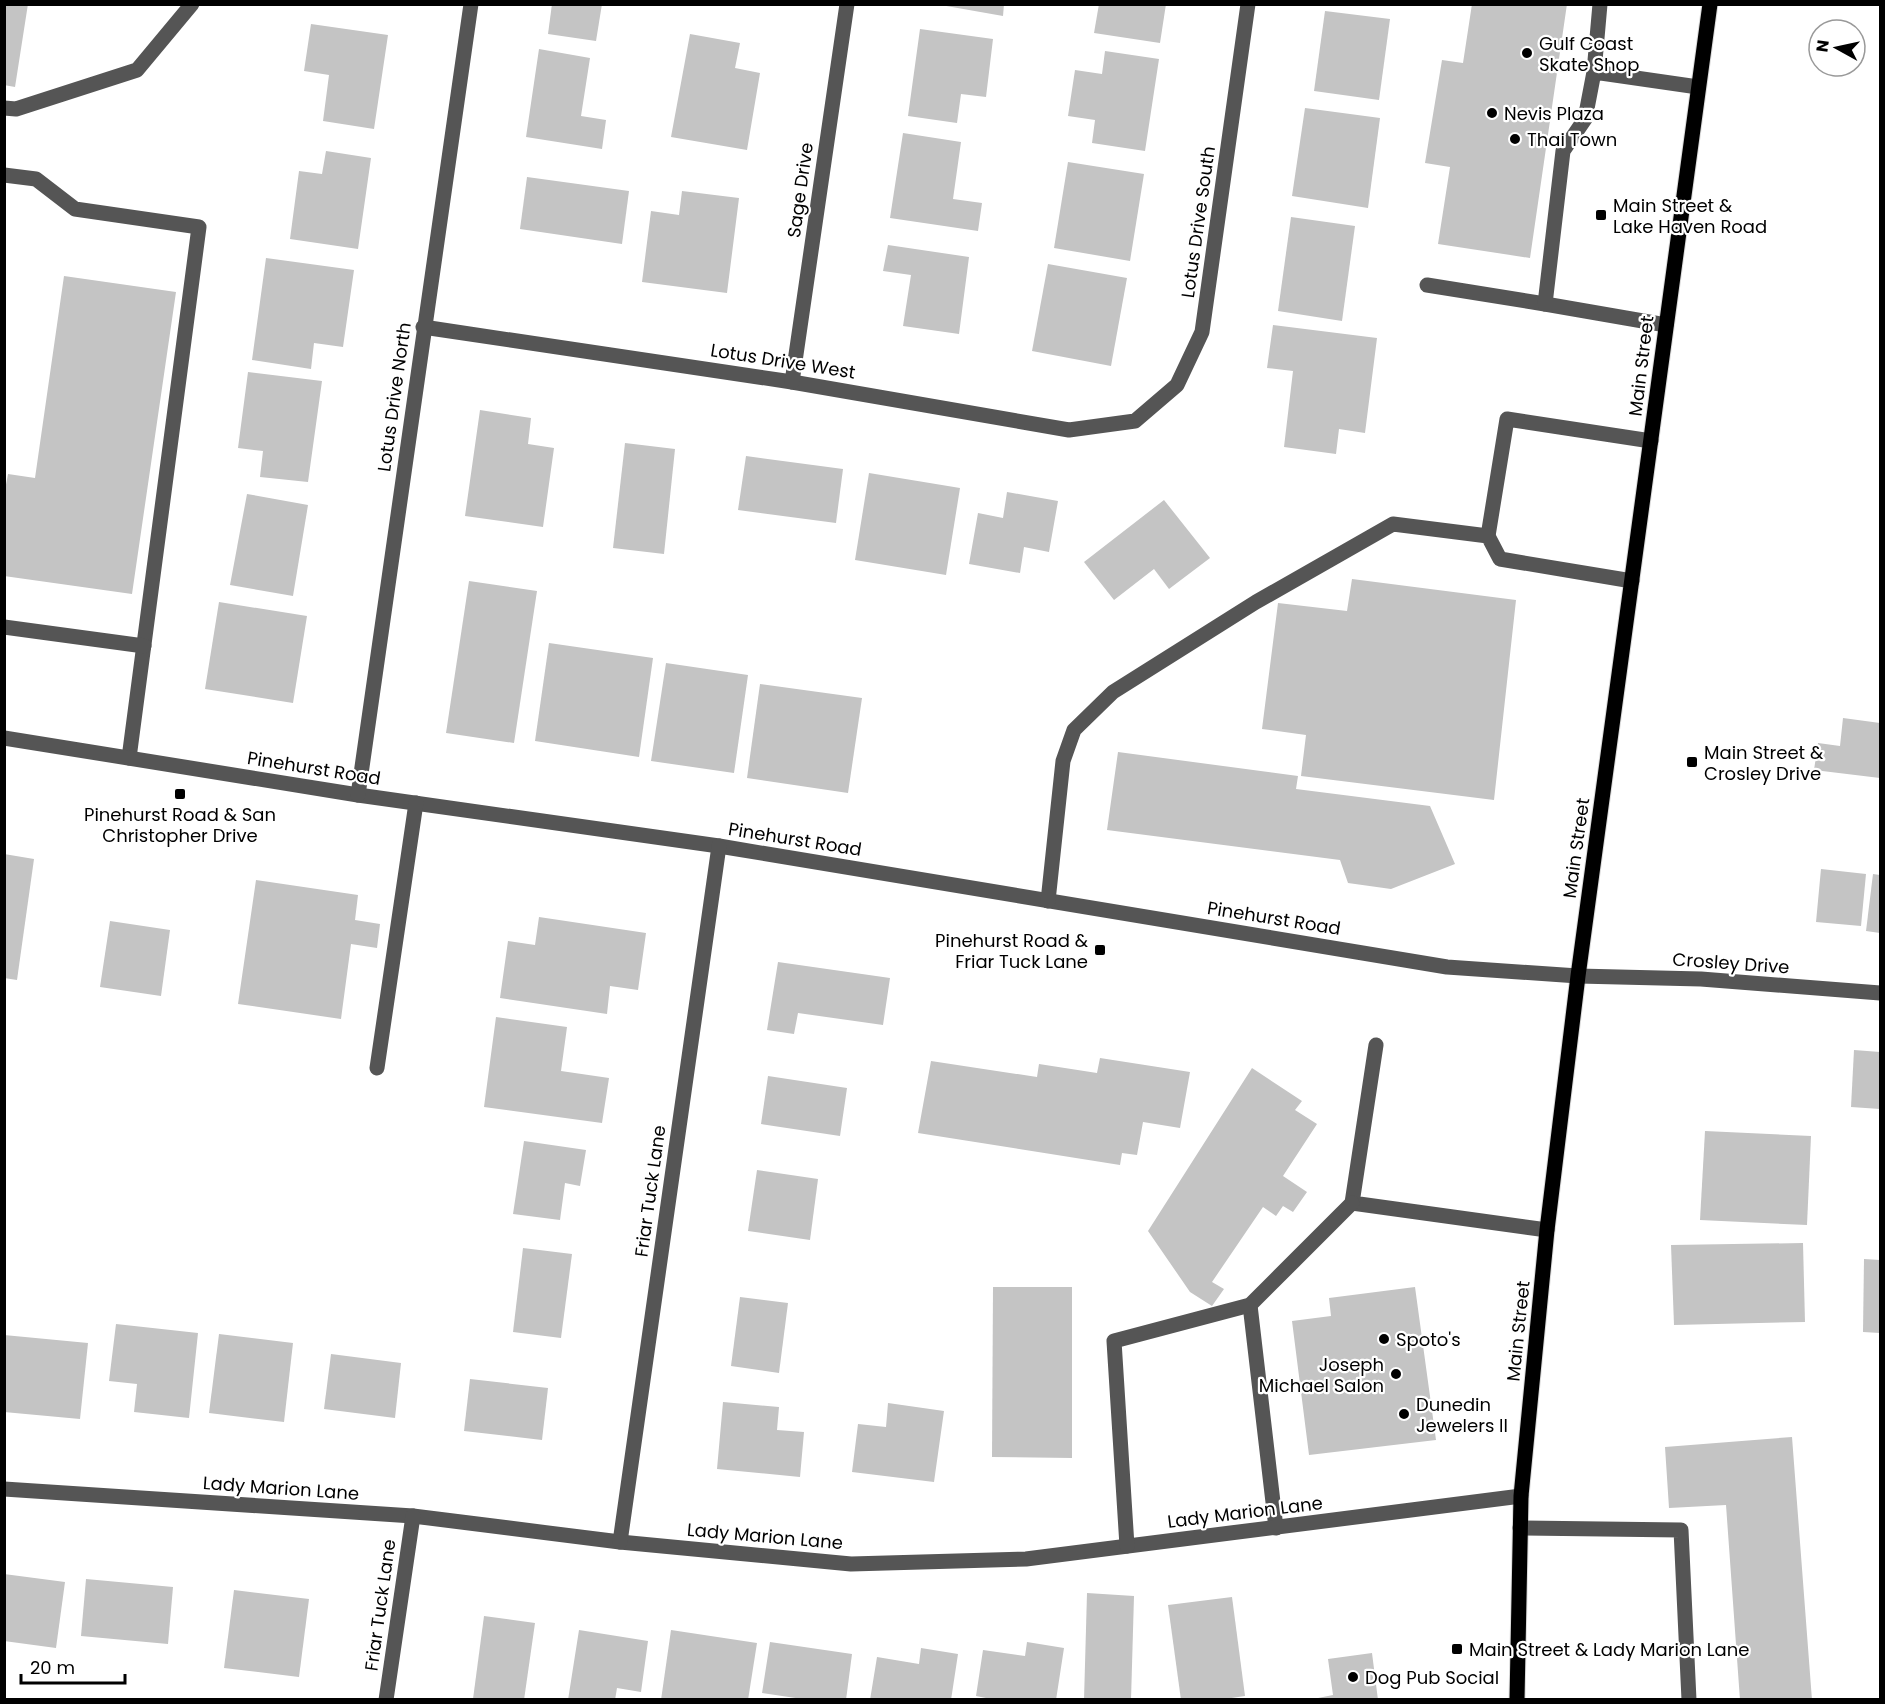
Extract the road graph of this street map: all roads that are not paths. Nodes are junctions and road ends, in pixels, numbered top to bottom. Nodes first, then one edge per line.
1 (192, 4) edge
2 (471, 4) edge
3 (847, 4) edge
4 (1248, 4) edge
5 (1600, 4) edge
6 (1710, 4) edge
7 (1594, 72) junction
8 (1698, 87) junction
9 (4, 108) edge
10 (4, 175) edge
11 (1427, 285) dead end
12 (1545, 304) junction
13 (1666, 325) junction
14 (423, 327) junction
15 (792, 382) junction
16 (1135, 421) joint
17 (1651, 441) junction
18 (1488, 536) junction
19 (1632, 582) junction
20 (4, 627) edge
21 (144, 646) junction
22 (4, 738) edge
23 (129, 758) junction
24 (358, 795) junction
25 (416, 803) junction
26 (719, 846) junction
27 (1048, 901) junction
28 (1578, 976) junction
29 (1881, 993) edge
30 (1376, 1045) dead end
31 (377, 1068) dead end
32 (1352, 1203) junction
33 (1547, 1230) junction
34 (1250, 1305) junction
35 (4, 1489) edge
36 (1521, 1496) junction
37 (413, 1516) junction
38 (1276, 1527) junction
39 (1520, 1528) junction
40 (620, 1542) junction
41 (1127, 1546) junction
42 (386, 1700) edge
43 (1517, 1700) edge
44 (1689, 1700) edge

1 - 9 street
2 - 14 street, Lotus Drive North
3 - 15 street, Sage Drive
4 - 16 street, Lotus Drive South
5 - 7 street
6 - 8 main road, Main Street
7 - 8 street
7 - 12 street
8 - 13 main road, Main Street
10 - 21 street
11 - 12 street
12 - 13 street
13 - 17 main road, Main Street
14 - 15 street, Lotus Drive West
14 - 24 street, Lotus Drive North
15 - 16 street, Lotus Drive West
17 - 18 street
17 - 19 main road, Main Street
18 - 19 street
18 - 27 street
19 - 28 main road, Main Street
20 - 21 street
21 - 23 street
22 - 23 street, Pinehurst Road
23 - 24 street, Pinehurst Road
24 - 25 street, Pinehurst Road
25 - 26 street, Pinehurst Road
25 - 31 street
26 - 27 street, Pinehurst Road
26 - 40 street, Friar Tuck Lane
27 - 28 street, Pinehurst Road
28 - 29 street, Crosley Drive
28 - 33 main road, Main Street
30 - 32 street
32 - 33 street
32 - 34 street
33 - 36 main road, Main Street
34 - 38 street
34 - 41 street
35 - 37 street, Lady Marion Lane
36 - 38 street, Lady Marion Lane
36 - 39 main road, Main Street
37 - 40 street, Lady Marion Lane
37 - 42 street, Friar Tuck Lane
38 - 41 street, Lady Marion Lane
39 - 43 main road, Main Street
39 - 44 street
40 - 41 street, Lady Marion Lane

